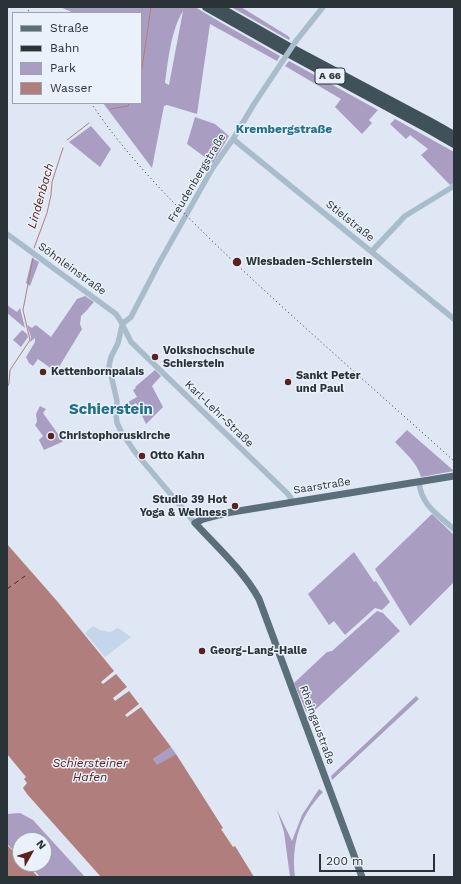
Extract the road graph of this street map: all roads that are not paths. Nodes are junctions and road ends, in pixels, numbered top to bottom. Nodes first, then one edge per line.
1 (206, 7) edge
2 (219, 7) edge
3 (323, 7) edge
4 (454, 135) edge
5 (233, 139) junction
6 (454, 144) edge
7 (454, 186) edge
8 (7, 234) edge
9 (372, 251) junction
10 (454, 319) edge
11 (122, 324) junction
12 (131, 342) junction
13 (118, 343) junction
14 (454, 476) edge
15 (419, 482) junction
16 (292, 502) junction
17 (210, 517) junction
18 (195, 523) junction
19 (454, 529) edge
20 (206, 534) junction
21 (362, 877) edge

1 - 6 highway, A 66
2 - 4 highway, A 66
3 - 5 street, Freudenbergstraße, bridge
5 - 9 street, Stielstraße
5 - 11 street, Freudenbergstraße
7 - 9 street
8 - 11 street, Söhnleinstraße
9 - 10 street, Stielstraße
11 - 12 street, Karl-Lehr-Straße
11 - 13 street
12 - 13 street
12 - 16 street, Karl-Lehr-Straße
13 - 18 street
14 - 15 main road, Saarstraße
15 - 16 main road, Saarstraße
15 - 19 street
16 - 17 main road, Saarstraße
17 - 18 main road, Saarstraße
17 - 20 main road
18 - 20 main road, Rheingaustraße
20 - 21 main road, Rheingaustraße

